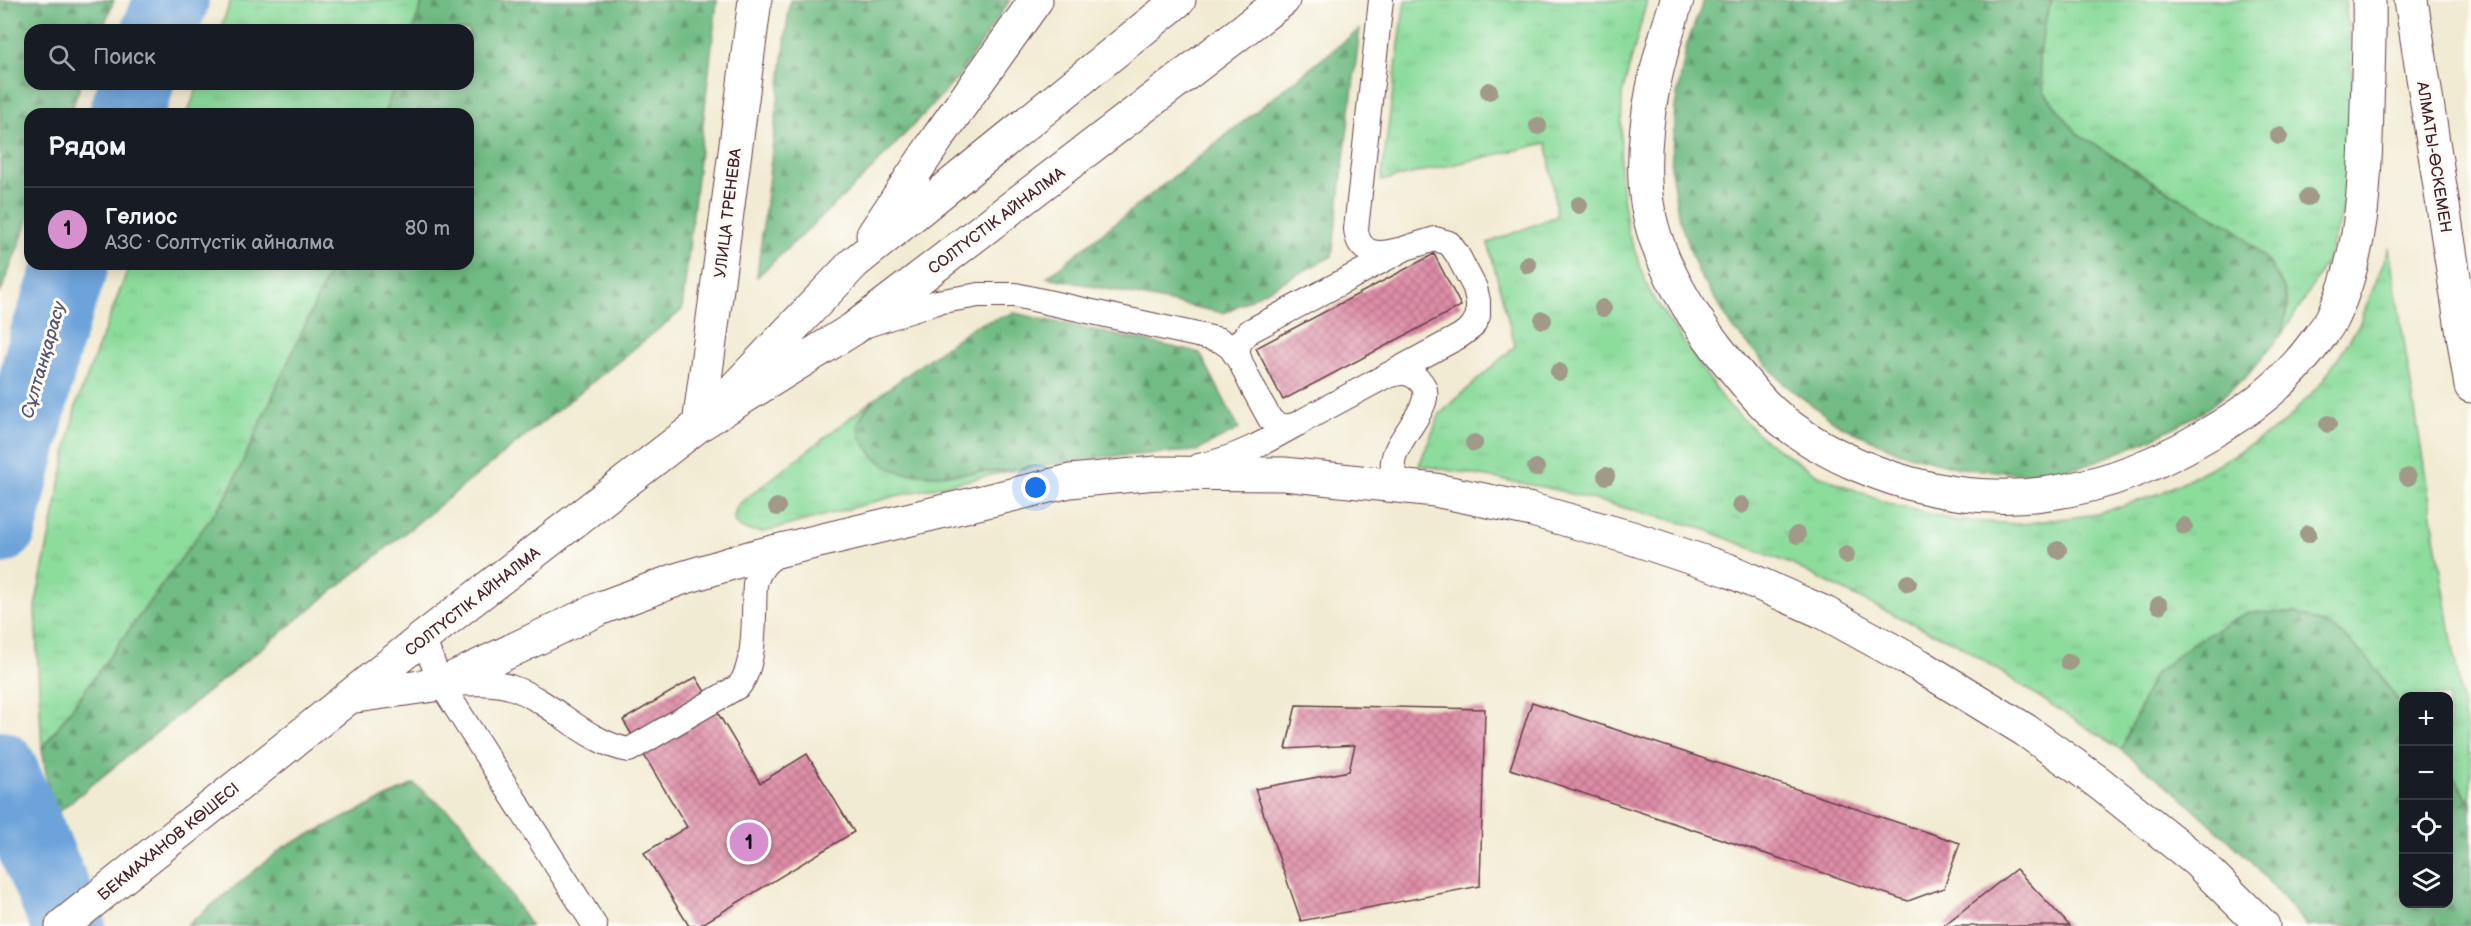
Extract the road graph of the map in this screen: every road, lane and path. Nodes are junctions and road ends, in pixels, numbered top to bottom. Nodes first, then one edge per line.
1 (755, 0) edge
2 (1036, 0) edge
3 (1179, 0) edge
4 (1283, 0) edge
5 (1381, 0) edge
6 (1677, 0) edge
7 (2369, 0) edge
8 (2411, 0) edge
9 (1406, 248) junction
10 (854, 264) junction
11 (853, 329) junction
12 (1242, 365) junction
13 (1381, 379) junction
14 (2471, 386) edge
15 (1298, 424) junction
16 (699, 425) junction
17 (1156, 473) junction
18 (1415, 488) junction
19 (793, 547) junction
20 (423, 638) junction
21 (441, 684) junction
22 (349, 697) junction
23 (246, 778) joint
24 (62, 926) edge
25 (595, 926) edge
26 (2263, 926) edge

1 - 16 main road, УЛИЦА ТРЕНЕВА
2 - 10 main road
3 - 10 main road, СОЛТҮСТІК АЙНАЛМА
4 - 11 main road, СОЛТҮСТІК АЙНАЛМА
5 - 9 lane
6 - 7 main road
8 - 14 main road, АЛМАТЫ-ӨСКЕМЕН
9 - 12 lane
9 - 13 lane
10 - 16 main road, СОЛТҮСТІК АЙНАЛМА
11 - 12 lane
11 - 16 main road, СОЛТҮСТІК АЙНАЛМА
12 - 15 lane
13 - 15 lane
13 - 18 lane
15 - 17 lane
16 - 20 main road, СОЛТҮСТІК АЙНАЛМА
17 - 18 main road
17 - 19 main road
18 - 26 main road
19 - 21 main road
19 - 21 lane
20 - 21 lane
20 - 22 main road, СОЛТҮСТІК АЙНАЛМА
21 - 22 main road
21 - 25 lane
22 - 23 main road, СОЛТҮСТІК АЙНАЛМА
23 - 24 main road, БЕКМАХАНОВ КӨШЕСІ

